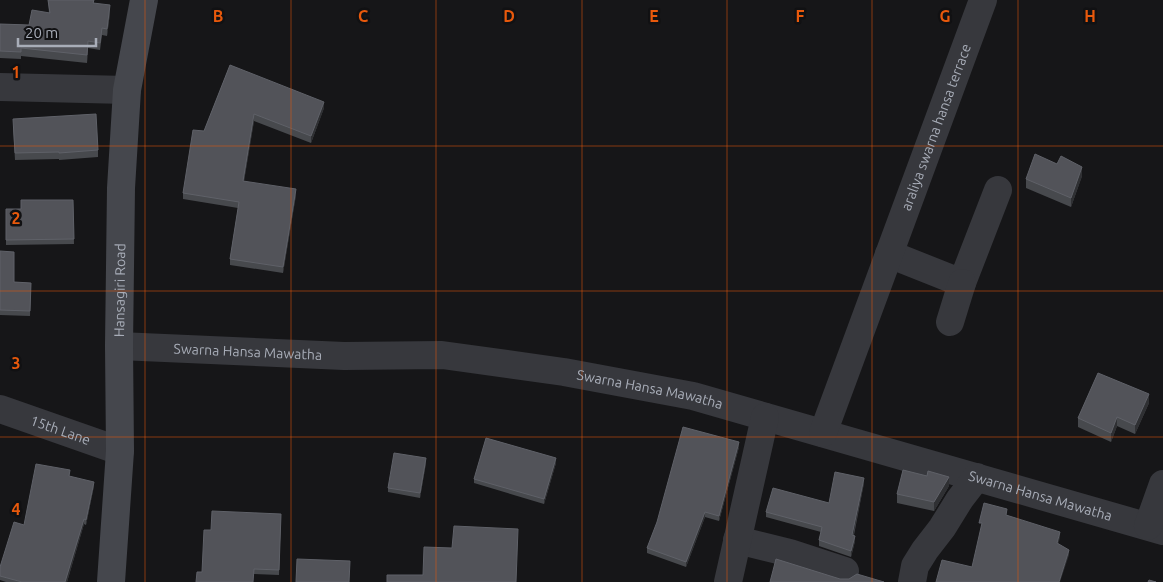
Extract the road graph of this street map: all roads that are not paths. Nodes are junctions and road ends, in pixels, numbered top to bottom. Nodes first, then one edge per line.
1 (144, 0) edge
2 (983, 0) edge
3 (0, 87) edge
4 (128, 90) junction
5 (998, 190) dead end
6 (889, 254) junction
7 (962, 283) junction
8 (950, 322) dead end
9 (119, 346) junction
10 (0, 408) edge
11 (765, 417) junction
12 (823, 433) junction
13 (120, 451) junction
14 (977, 477) junction
15 (1163, 484) edge
16 (1156, 528) edge
17 (737, 540) junction
18 (846, 572) dead end
19 (111, 582) edge
20 (728, 582) edge
21 (912, 582) edge

1 - 4 street, Hansagiri Road
2 - 6 street, araliya swarna hansa terrace
3 - 4 street
4 - 9 street, Hansagiri Road
5 - 7 street
6 - 7 street
6 - 12 street, araliya swarna hansa terrace
7 - 8 street
9 - 11 street, Swarna Hansa Mawatha
9 - 13 street, Hansagiri Road
10 - 13 street, 15th Lane
11 - 12 street, Swarna Hansa Mawatha
11 - 17 street
12 - 14 street, Swarna Hansa Mawatha
13 - 19 street, Hansagiri Road
14 - 16 street, Swarna Hansa Mawatha
14 - 21 street
15 - 16 street
17 - 18 street
17 - 20 street

